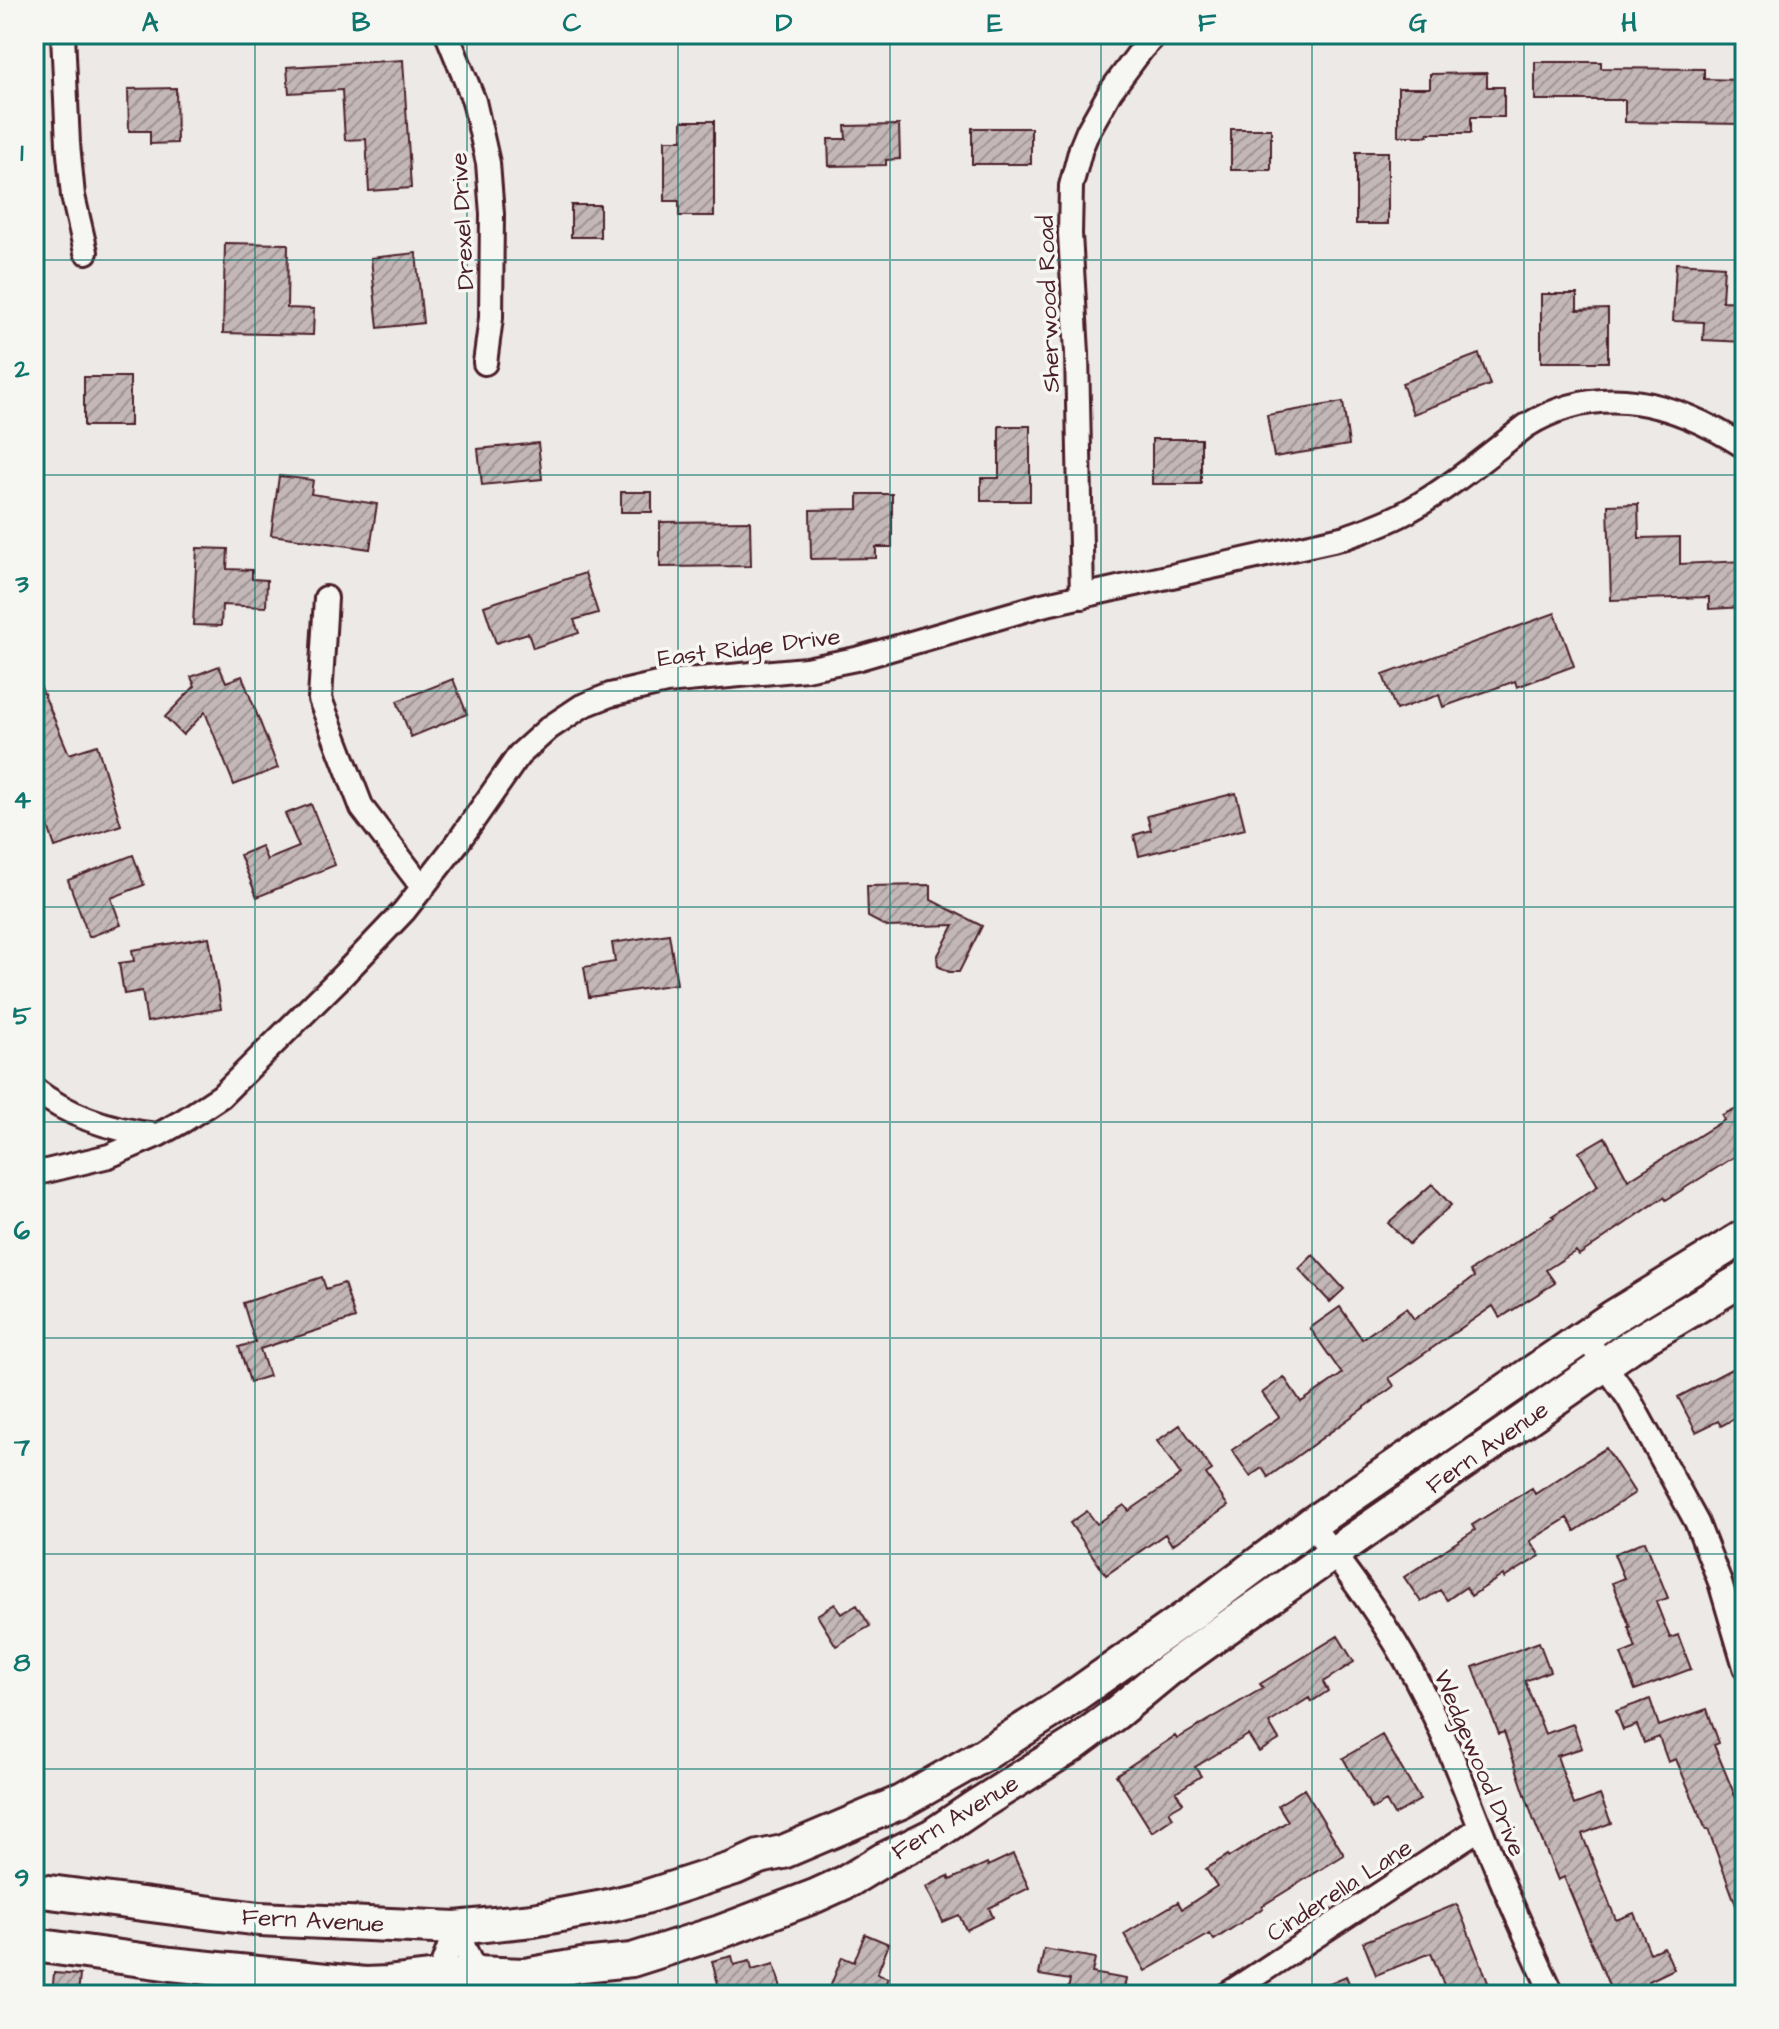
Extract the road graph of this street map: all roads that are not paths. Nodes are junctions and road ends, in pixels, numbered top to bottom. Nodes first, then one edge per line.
1 (63, 34) edge
2 (447, 34) edge
3 (1156, 34) edge
4 (86, 252) dead end
5 (485, 363) dead end
6 (1745, 447) edge
7 (1082, 597) junction
8 (326, 598) dead end
9 (423, 888) junction
10 (34, 1089) edge
11 (158, 1135) junction
12 (34, 1174) edge
13 (1745, 1236) edge
14 (1745, 1278) edge
15 (1585, 1337) junction
16 (1605, 1364) junction
17 (1311, 1524) junction
18 (1334, 1554) junction
19 (1745, 1667) edge
20 (1480, 1828) junction
21 (34, 1890) edge
22 (456, 1928) junction
23 (34, 1945) edge
24 (476, 1984) edge
25 (439, 1986) edge
26 (1226, 1995) edge
27 (1553, 1995) edge

1 - 4 street
2 - 5 street, Drexel Drive
3 - 7 street, Sherwood Road
6 - 7 street, East Ridge Drive
7 - 9 street, East Ridge Drive
8 - 9 street
9 - 11 street, East Ridge Drive
10 - 11 street
11 - 12 street, East Ridge Drive
13 - 15 street, Fern Avenue
14 - 16 street, Fern Avenue
15 - 16 street
15 - 17 street, Fern Avenue
16 - 18 street, Fern Avenue
16 - 19 street
17 - 18 street, Wedgewood Drive
17 - 22 street, Fern Avenue
18 - 20 street, Wedgewood Drive
18 - 24 street, Fern Avenue
20 - 26 street, Cinderella Lane
20 - 27 street, Wedgewood Drive
21 - 22 street, Fern Avenue
22 - 24 street
22 - 25 street
23 - 25 street, Fern Avenue
24 - 25 street, Fern Avenue

